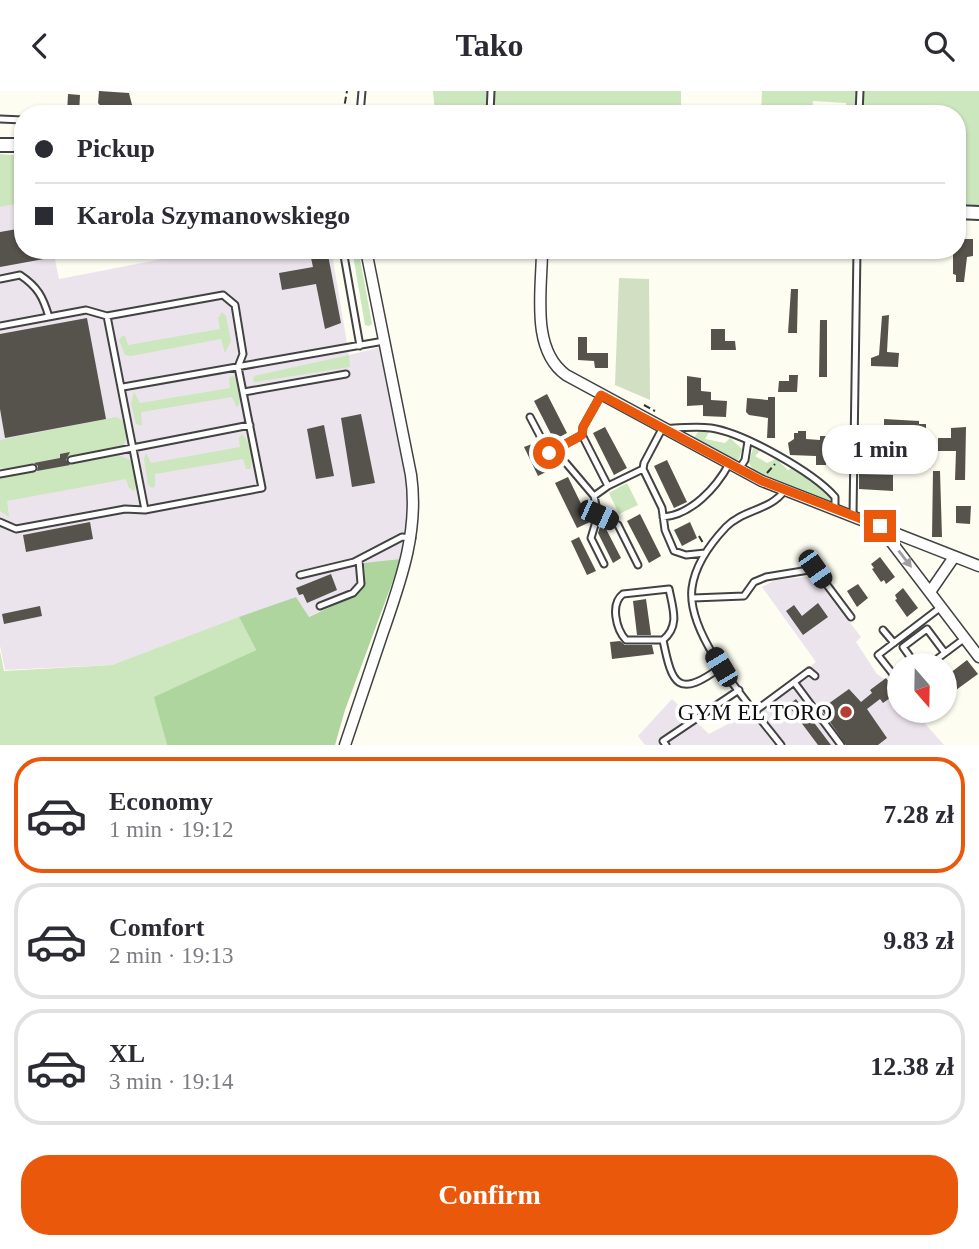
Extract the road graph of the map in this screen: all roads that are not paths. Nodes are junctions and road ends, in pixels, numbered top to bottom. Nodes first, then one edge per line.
1 (345, 259) edge
2 (368, 259) edge
3 (542, 259) edge
4 (857, 259) edge
5 (0, 279) edge
6 (107, 316) junction
7 (49, 317) junction
8 (0, 326) edge
9 (384, 341) junction
10 (360, 346) junction
11 (239, 367) junction
12 (346, 374) dead end
13 (123, 387) junction
14 (244, 392) junction
15 (601, 395) junction
16 (530, 417) dead end
17 (250, 425) junction
18 (693, 428) junction
19 (662, 429) junction
20 (582, 435) junction
21 (748, 441) junction
22 (687, 442) junction
23 (135, 449) junction
24 (71, 460) dead end
25 (566, 463) dead end
26 (729, 464) junction
27 (33, 468) dead end
28 (643, 469) junction
29 (739, 469) junction
30 (0, 474) edge
31 (608, 486) junction
32 (784, 491) junction
33 (594, 496) junction
34 (835, 508) junction
35 (145, 510) junction
36 (598, 515) junction
37 (853, 515) junction
38 (663, 517) junction
39 (0, 522) edge
40 (880, 526) junction
41 (412, 538) junction
42 (705, 553) junction
43 (954, 557) junction
44 (359, 559) junction
45 (604, 564) dead end
46 (638, 565) dead end
47 (979, 566) edge
48 (300, 575) dead end
49 (930, 592) junction
50 (693, 597) junction
51 (320, 606) dead end
52 (941, 607) junction
53 (851, 617) dead end
54 (883, 630) dead end
55 (965, 638) junction
56 (663, 640) junction
57 (894, 643) junction
58 (907, 653) edge
59 (945, 653) joint
60 (979, 657) edge
61 (887, 666) edge
62 (721, 667) junction
63 (815, 676) dead end
64 (794, 682) junction
65 (739, 690) junction
66 (755, 711) junction
67 (345, 745) edge
68 (666, 745) edge
69 (780, 745) edge
70 (841, 745) edge

1 - 10 lane
2 - 9 street
3 - 15 street
4 - 37 lane
5 - 7 lane
6 - 7 lane
6 - 11 lane
6 - 13 lane
7 - 8 lane
9 - 10 lane
9 - 41 street
10 - 11 lane
11 - 13 lane
11 - 14 lane
12 - 14 lane
13 - 23 lane
14 - 17 lane
15 - 19 street
15 - 20 lane
16 - 20 lane
17 - 23 lane
17 - 35 lane
18 - 19 lane
18 - 21 lane
18 - 22 lane
19 - 22 street
19 - 28 lane
20 - 31 lane
21 - 29 lane
21 - 34 lane
22 - 26 street
23 - 24 lane
23 - 35 lane
25 - 33 lane
26 - 29 street
26 - 38 lane
27 - 30 lane
28 - 31 lane
28 - 38 lane
29 - 32 street
31 - 33 lane
32 - 34 street
32 - 42 lane
33 - 36 lane
34 - 37 street
35 - 39 lane
36 - 45 lane
36 - 46 lane
37 - 40 street
38 - 42 lane
40 - 43 street
40 -> 49 street
41 - 44 lane
41 - 67 street
42 - 50 lane
43 - 47 street
43 - 49 street
44 - 48 lane
44 - 51 lane
49 - 52 street
50 - 53 lane
50 - 62 lane
52 - 55 street
52 - 57 lane
54 - 57 lane
55 - 59 lane
55 - 60 street
56 - 56 lane
56 - 62 lane
57 - 61 lane
58 - 59 lane
62 - 65 lane
63 - 64 lane
64 - 66 lane
64 - 70 lane
65 - 66 lane
65 - 68 lane
66 - 69 lane

